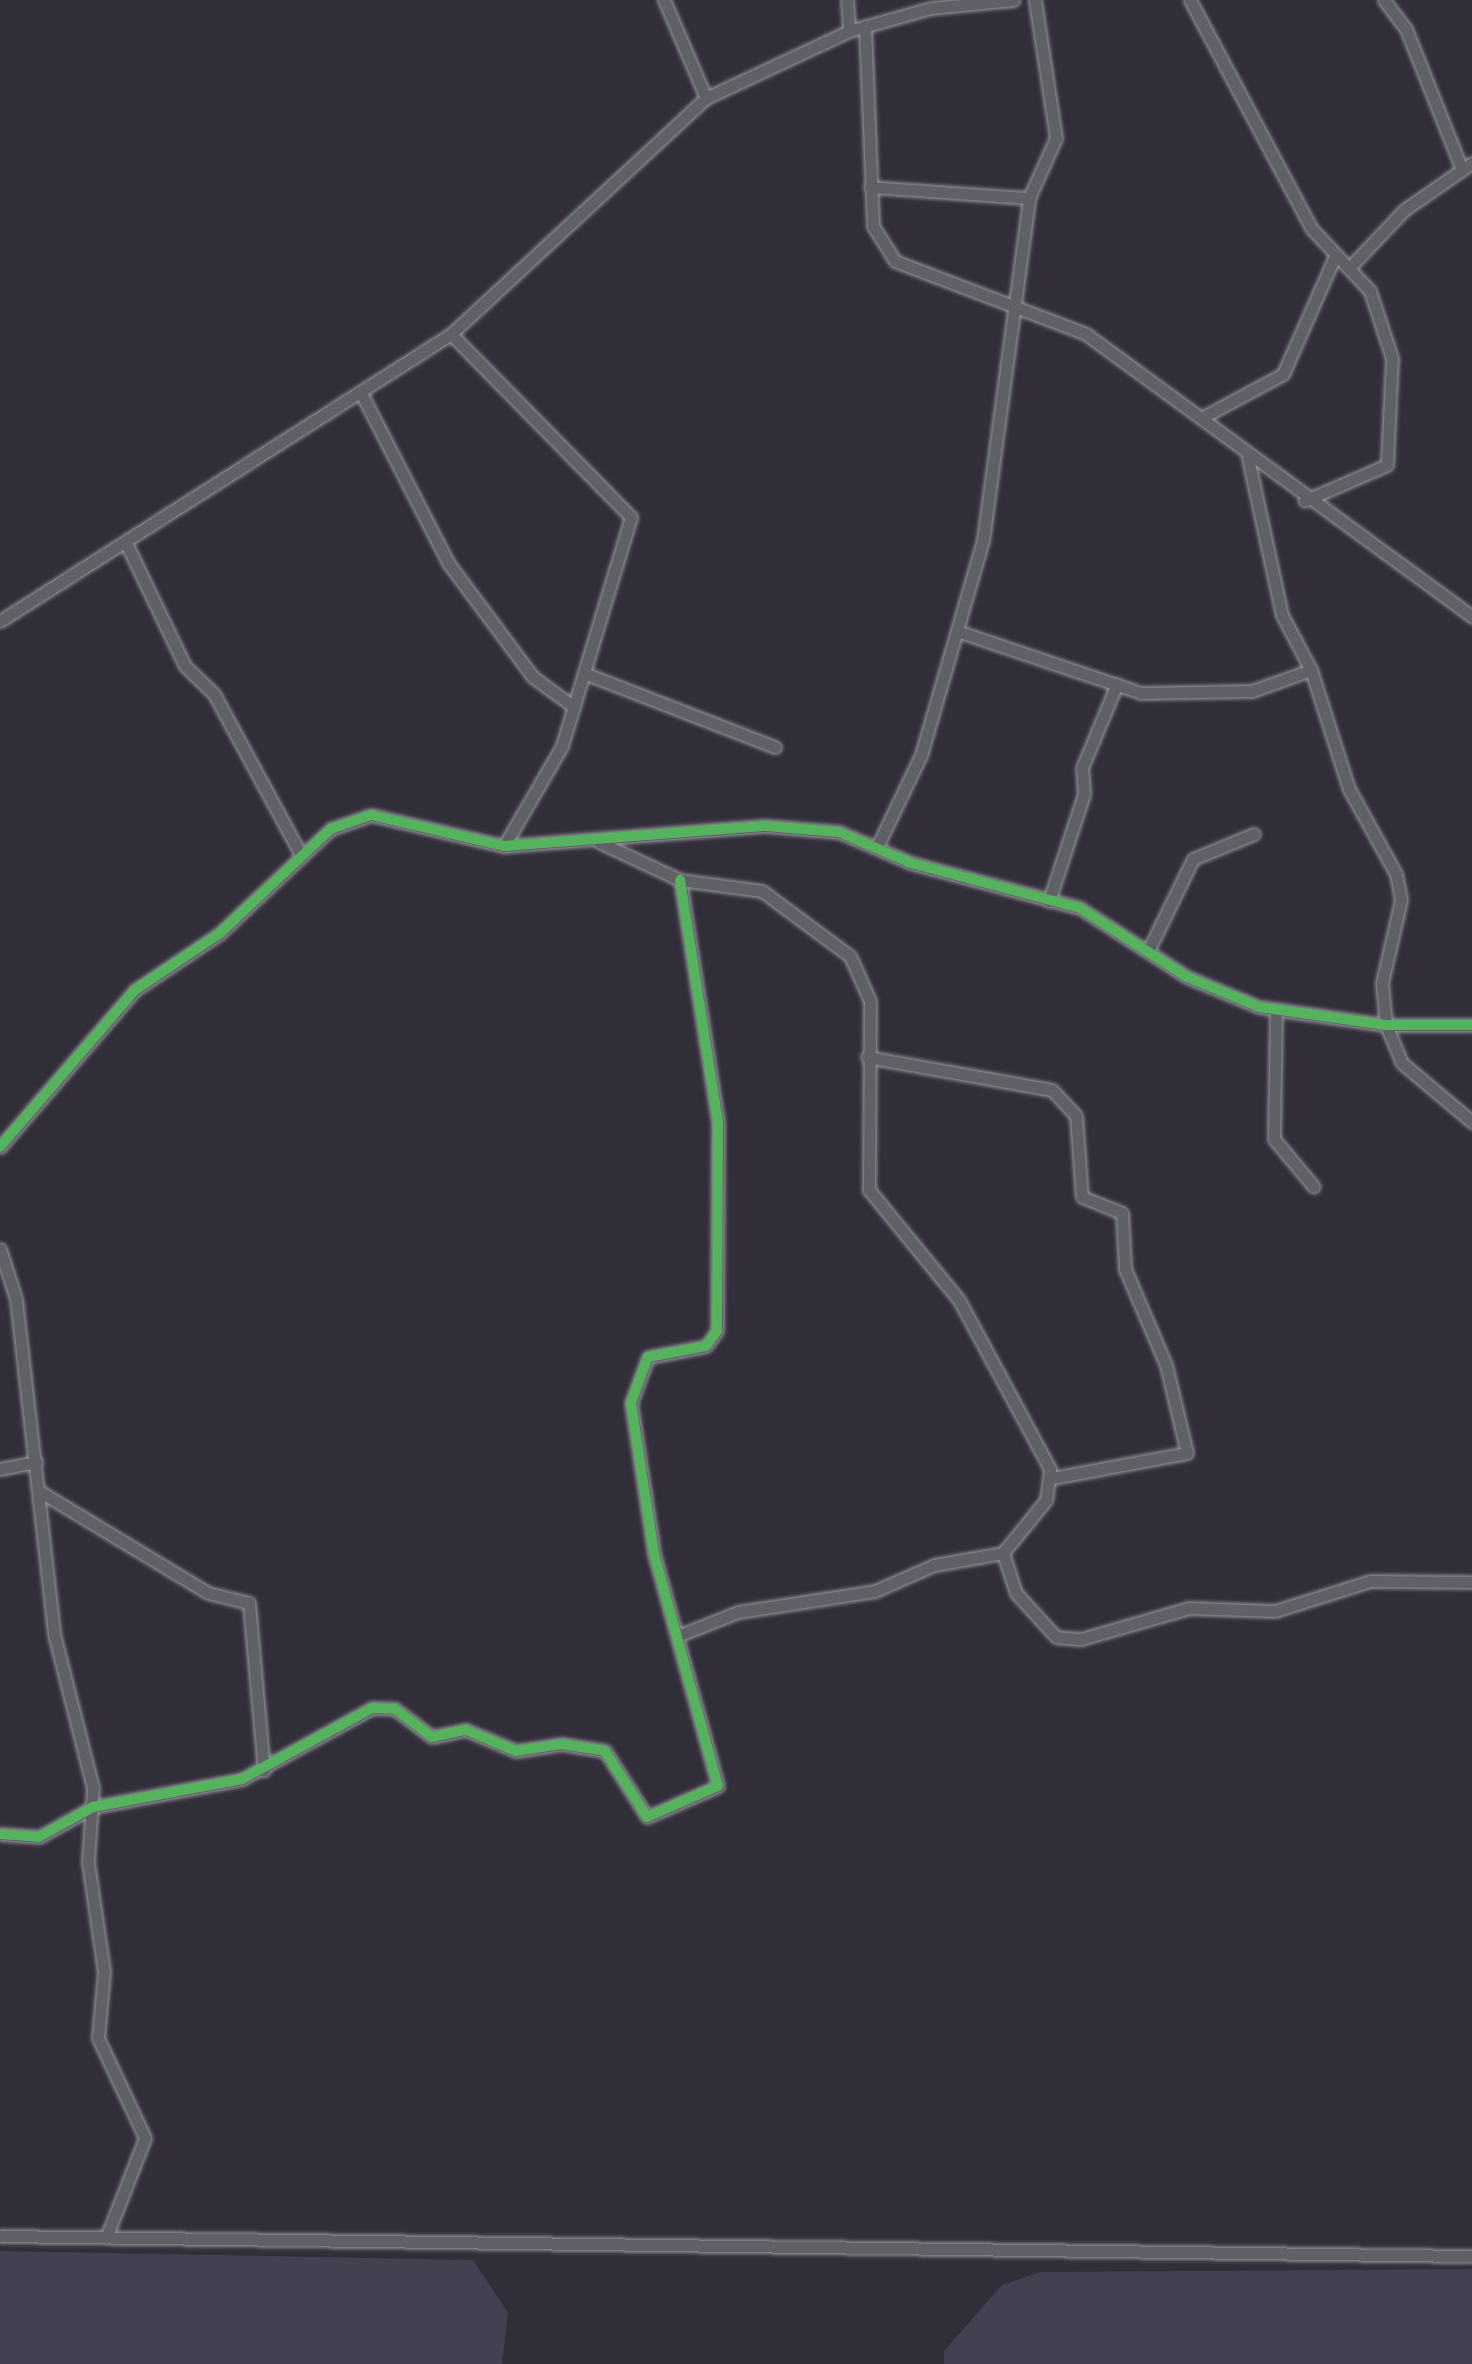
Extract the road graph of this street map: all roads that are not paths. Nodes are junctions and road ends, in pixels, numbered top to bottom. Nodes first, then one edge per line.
1 (664, 0) edge
2 (846, 0) edge
3 (1014, 0) edge
4 (1036, 0) edge
5 (1190, 0) edge
6 (1384, 0) edge
7 (866, 26) junction
8 (849, 31) junction
9 (706, 98) junction
10 (1466, 165) edge
11 (870, 188) junction
12 (1029, 198) junction
13 (1336, 254) junction
14 (1350, 267) junction
15 (1014, 308) junction
16 (451, 334) junction
17 (361, 393) junction
18 (1205, 416) junction
19 (1248, 454) junction
20 (1304, 501) junction
21 (126, 544) junction
22 (1472, 617) edge
23 (0, 621) edge
24 (957, 631) junction
25 (1311, 670) junction
26 (584, 673) junction
27 (1118, 684) junction
28 (574, 707) junction
29 (776, 747) dead end
30 (1254, 834) dead end
31 (599, 842) junction
32 (878, 845) junction
33 (504, 846) junction
34 (302, 855) junction
35 (680, 880) junction
36 (1049, 901) junction
37 (1150, 947) junction
38 (1276, 1010) junction
39 (1386, 1025) junction
40 (1472, 1025) edge
41 (868, 1058) junction
42 (1472, 1122) edge
43 (0, 1147) edge
44 (1314, 1188) dead end
45 (0, 1249) edge
46 (36, 1462) junction
47 (0, 1469) edge
48 (1052, 1478) junction
49 (39, 1491) junction
50 (1003, 1553) junction
51 (1472, 1582) edge
52 (680, 1635) junction
53 (264, 1770) junction
54 (93, 1807) junction
55 (0, 1834) edge
56 (0, 2236) edge
57 (106, 2238) junction
58 (1472, 2256) edge

1 - 9 street
2 - 8 street
3 - 7 street
4 - 12 street
5 - 13 street
6 - 10 street
7 - 8 street
7 - 11 street
8 - 9 street
9 - 16 street
10 - 14 street
11 - 12 street
11 - 15 street
12 - 15 street
13 - 14 street
13 - 18 street
14 - 20 street
15 - 18 street
15 - 24 street
16 - 17 street
16 - 26 street
17 - 21 street
17 - 28 street
18 - 19 street
19 - 20 street
19 - 25 street
20 - 22 street
21 - 23 street
21 - 34 street
24 - 27 street
24 - 32 street
25 - 27 street
25 - 39 street
26 - 28 street
26 - 29 street
27 - 36 street
28 - 33 street
30 - 37 street
31 - 32 street
31 - 33 street
31 - 35 street
32 - 36 street
33 - 34 street
34 - 43 street
35 - 41 street
35 - 52 street
36 - 37 street
37 - 38 street
38 - 39 street
38 - 44 street
39 - 40 street
39 - 42 street
41 - 48 street
41 - 48 street
45 - 46 street
46 - 47 street
46 - 49 street
48 - 50 street
49 - 53 street
49 - 54 street
50 - 51 street
50 - 52 street
52 - 53 street
53 - 54 street
54 - 55 street
54 - 57 street
56 - 57 street
57 - 58 street

